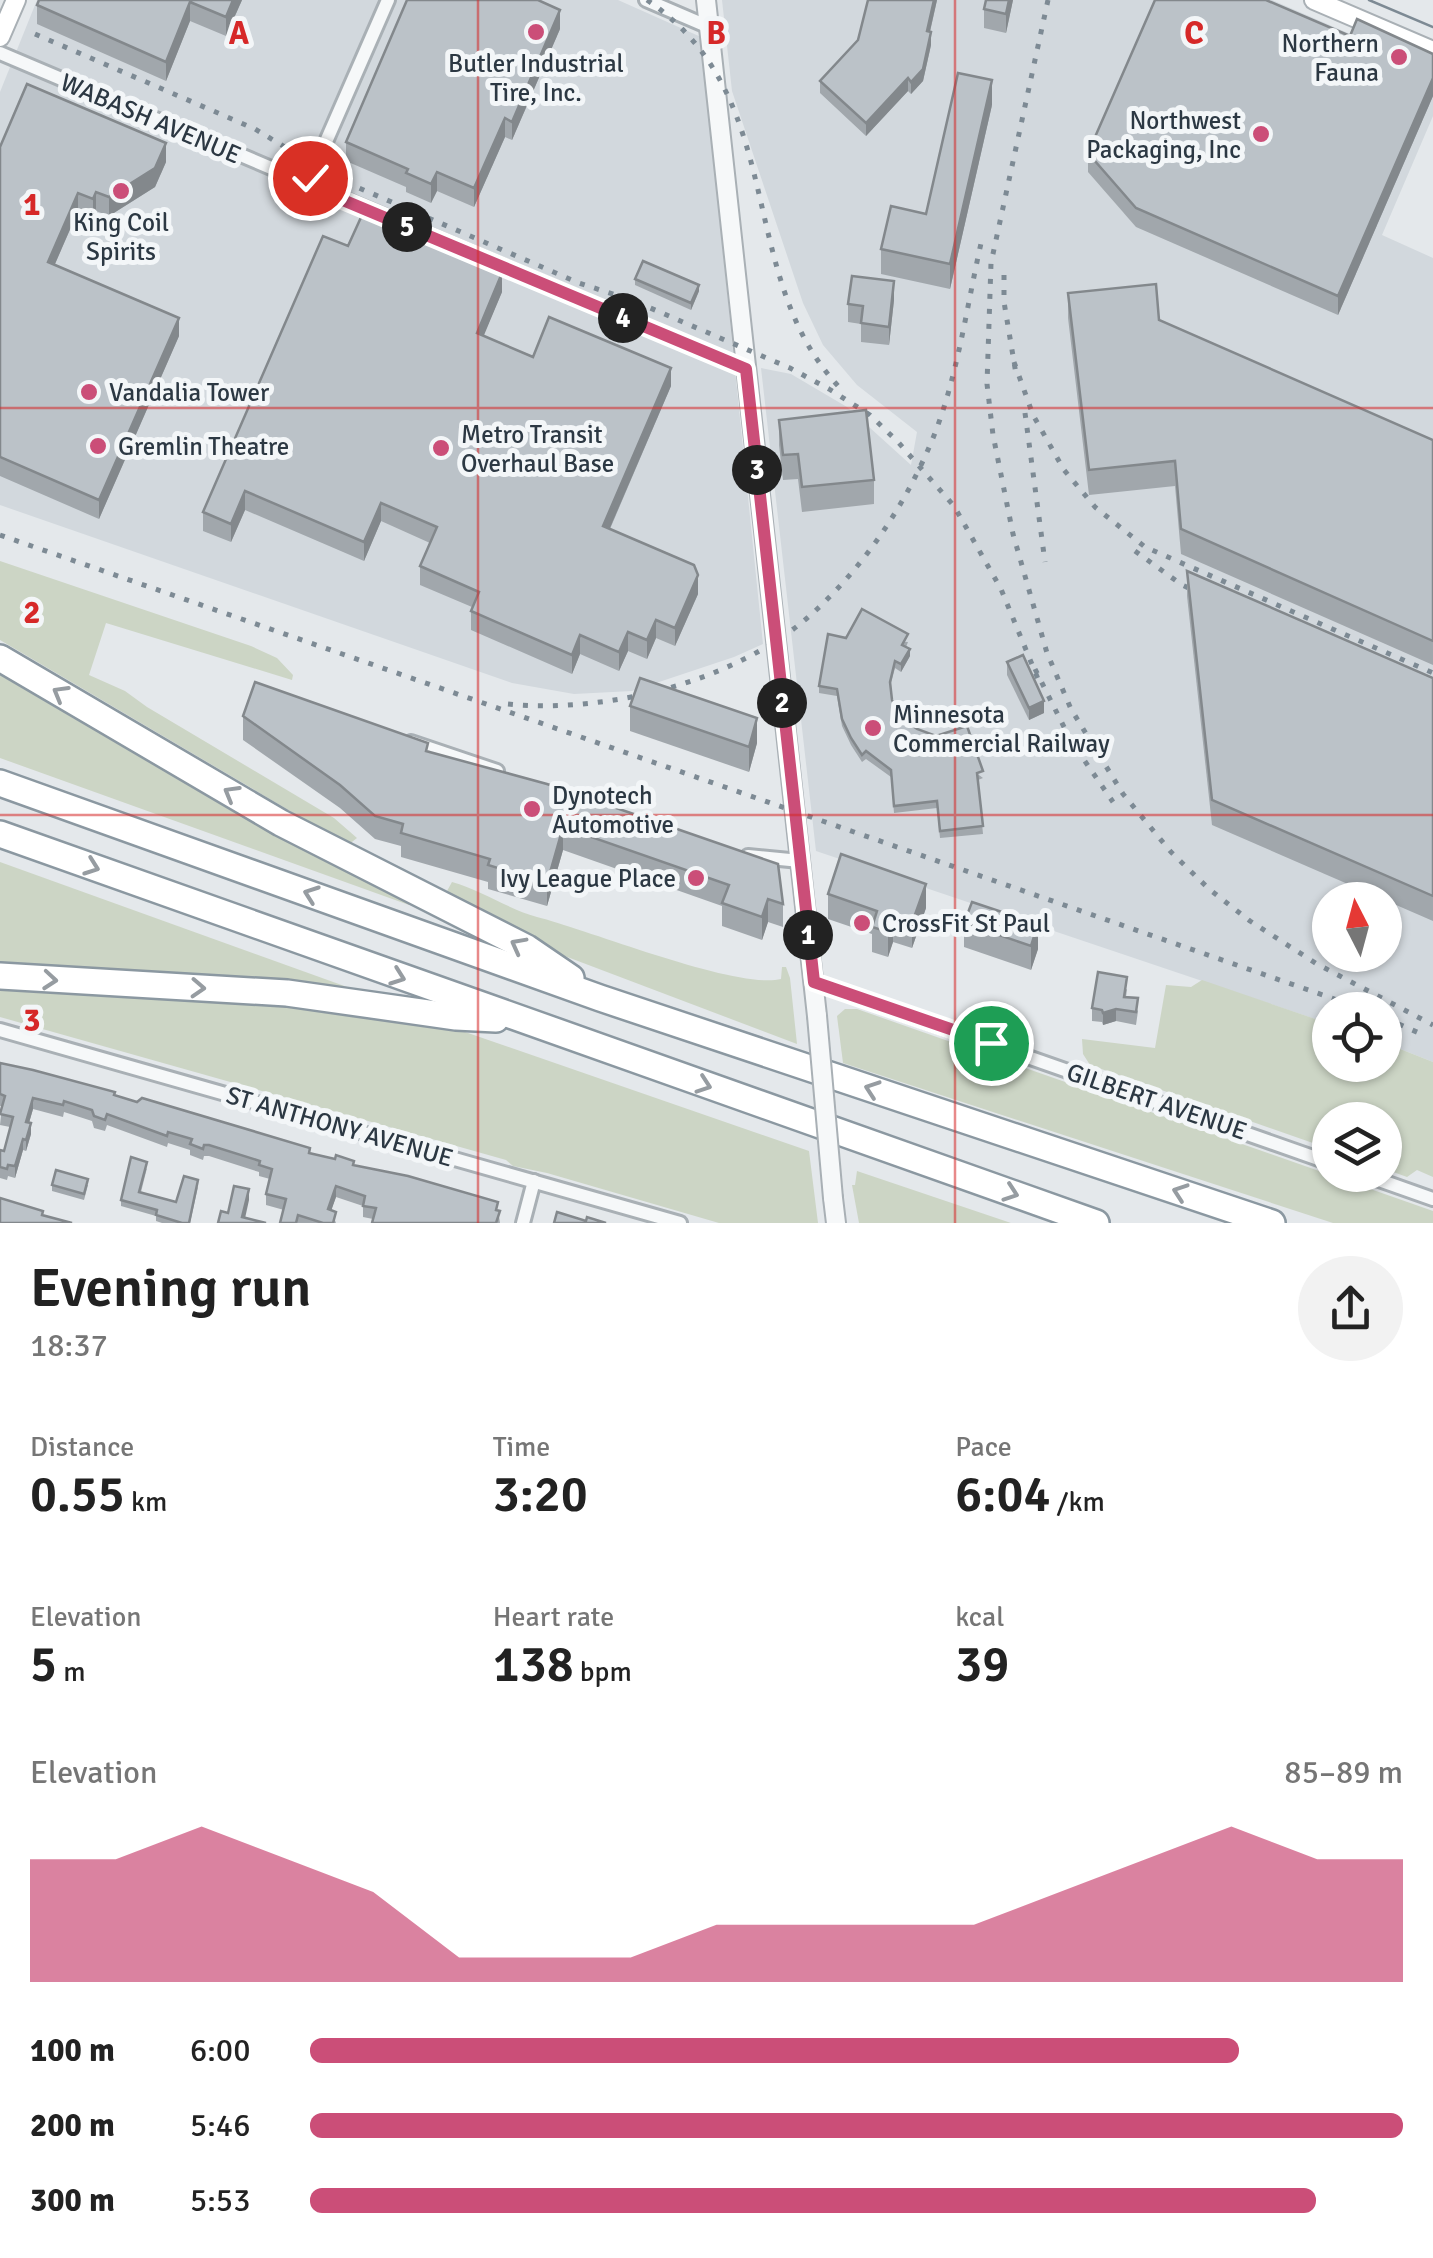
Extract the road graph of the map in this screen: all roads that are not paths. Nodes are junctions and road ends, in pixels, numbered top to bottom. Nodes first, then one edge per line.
1 (16, 0) edge
2 (388, 0) edge
3 (646, 0) edge
4 (706, 0) edge
5 (1314, 0) edge
6 (708, 27) junction
7 (0, 38) edge
8 (1433, 51) edge
9 (0, 53) edge
10 (307, 185) junction
11 (746, 369) junction
12 (0, 658) edge
13 (399, 738) edge
14 (511, 776) edge
15 (0, 783) edge
16 (0, 834) edge
17 (736, 854) edge
18 (800, 861) junction
19 (0, 976) edge
20 (814, 982) junction
21 (600, 998) junction
22 (520, 1020) junction
23 (0, 1030) edge
24 (1312, 1157) edge
25 (534, 1181) junction
26 (1402, 1188) edge
27 (1433, 1199) edge
28 (523, 1223) edge
29 (680, 1223) edge
30 (836, 1223) edge
31 (1096, 1223) edge
32 (1272, 1223) edge

1 - 7 main road
2 - 10 street
3 - 6 street
4 - 6 street
5 - 8 main road
6 - 11 street
9 - 10 street, WABASH AVENUE
10 - 11 street, WABASH AVENUE
11 - 18 street
21 -> 12 highway
13 - 14 street
21 -> 15 highway
16 -> 22 highway
17 - 18 street
18 - 20 street
19 -> 22 highway
20 - 24 street, GILBERT AVENUE
20 - 30 street, bridge
32 -> 21 highway
22 -> 31 highway
23 - 25 street, ST ANTHONY AVENUE
25 - 28 street
25 - 29 street, ST ANTHONY AVENUE
26 - 27 street

